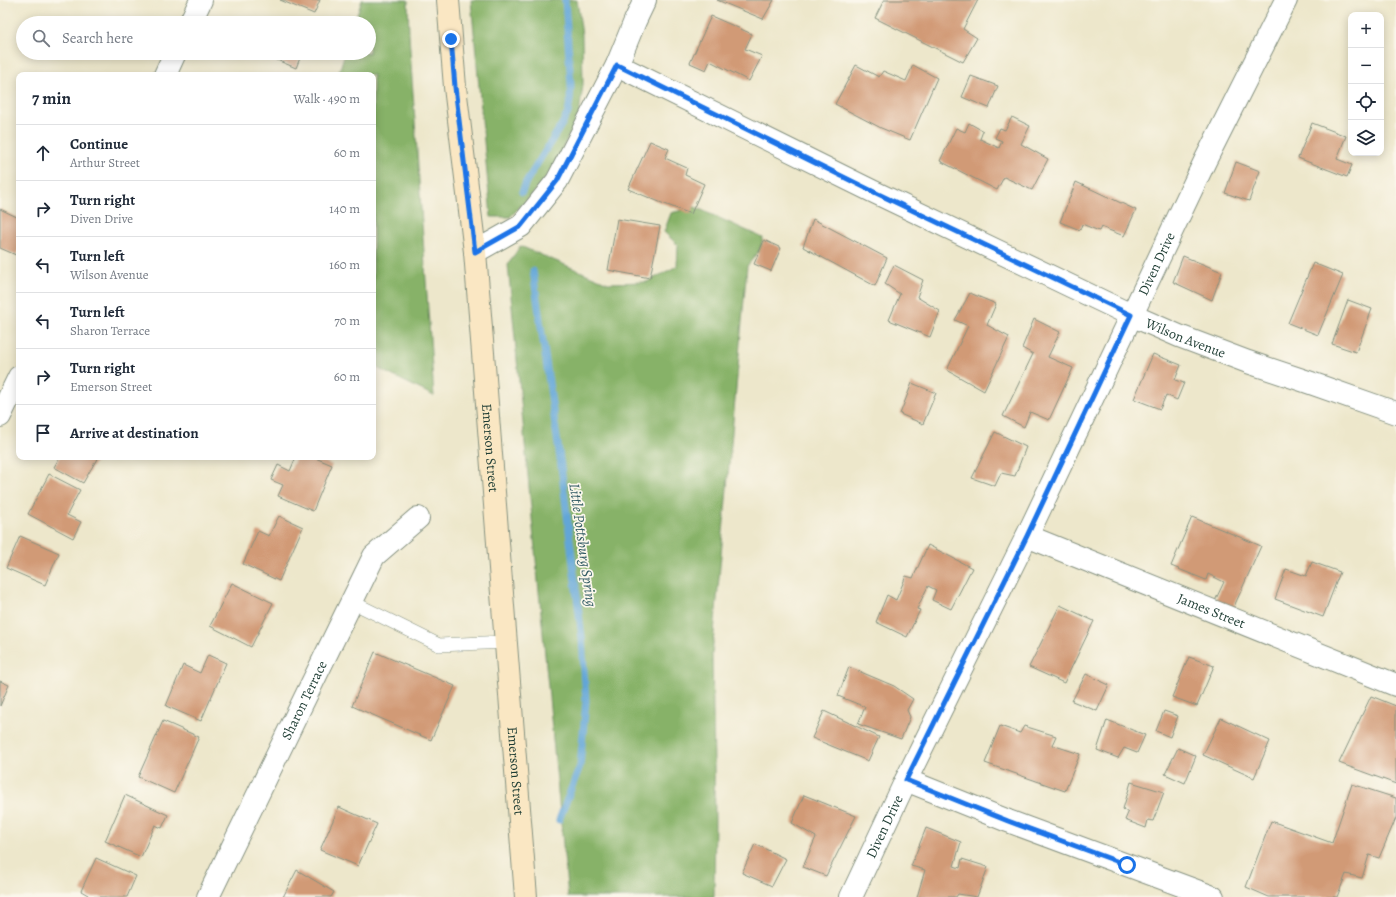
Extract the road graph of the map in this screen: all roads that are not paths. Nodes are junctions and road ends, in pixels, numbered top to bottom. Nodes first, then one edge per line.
1 (201, 0) edge
2 (448, 0) edge
3 (645, 0) edge
4 (1286, 0) edge
5 (193, 16) edge
6 (172, 60) edge
7 (617, 65) junction
8 (166, 72) edge
9 (475, 252) junction
10 (1131, 315) junction
11 (16, 383) edge
12 (1396, 413) edge
13 (0, 416) edge
14 (418, 518) dead end
15 (1027, 536) junction
16 (352, 602) junction
17 (506, 642) junction
18 (1396, 685) edge
19 (906, 780) junction
20 (208, 897) edge
21 (526, 897) edge
22 (851, 897) edge
23 (1213, 897) edge

1 - 5 street
2 - 9 main road, Emerson Street
3 - 7 street
4 - 10 street, Diven Drive
6 - 8 street
7 - 9 street
7 - 10 street, Wilson Avenue
9 - 17 main road, Emerson Street
10 - 12 street, Wilson Avenue
10 - 15 street, Diven Drive
11 - 13 street
14 - 16 street, Sharon Terrace
15 - 18 street, James Street
15 - 19 street, Diven Drive
16 - 17 lane
16 - 20 street, Sharon Terrace
17 - 21 main road, Emerson Street
19 - 22 street, Diven Drive
19 - 23 street

